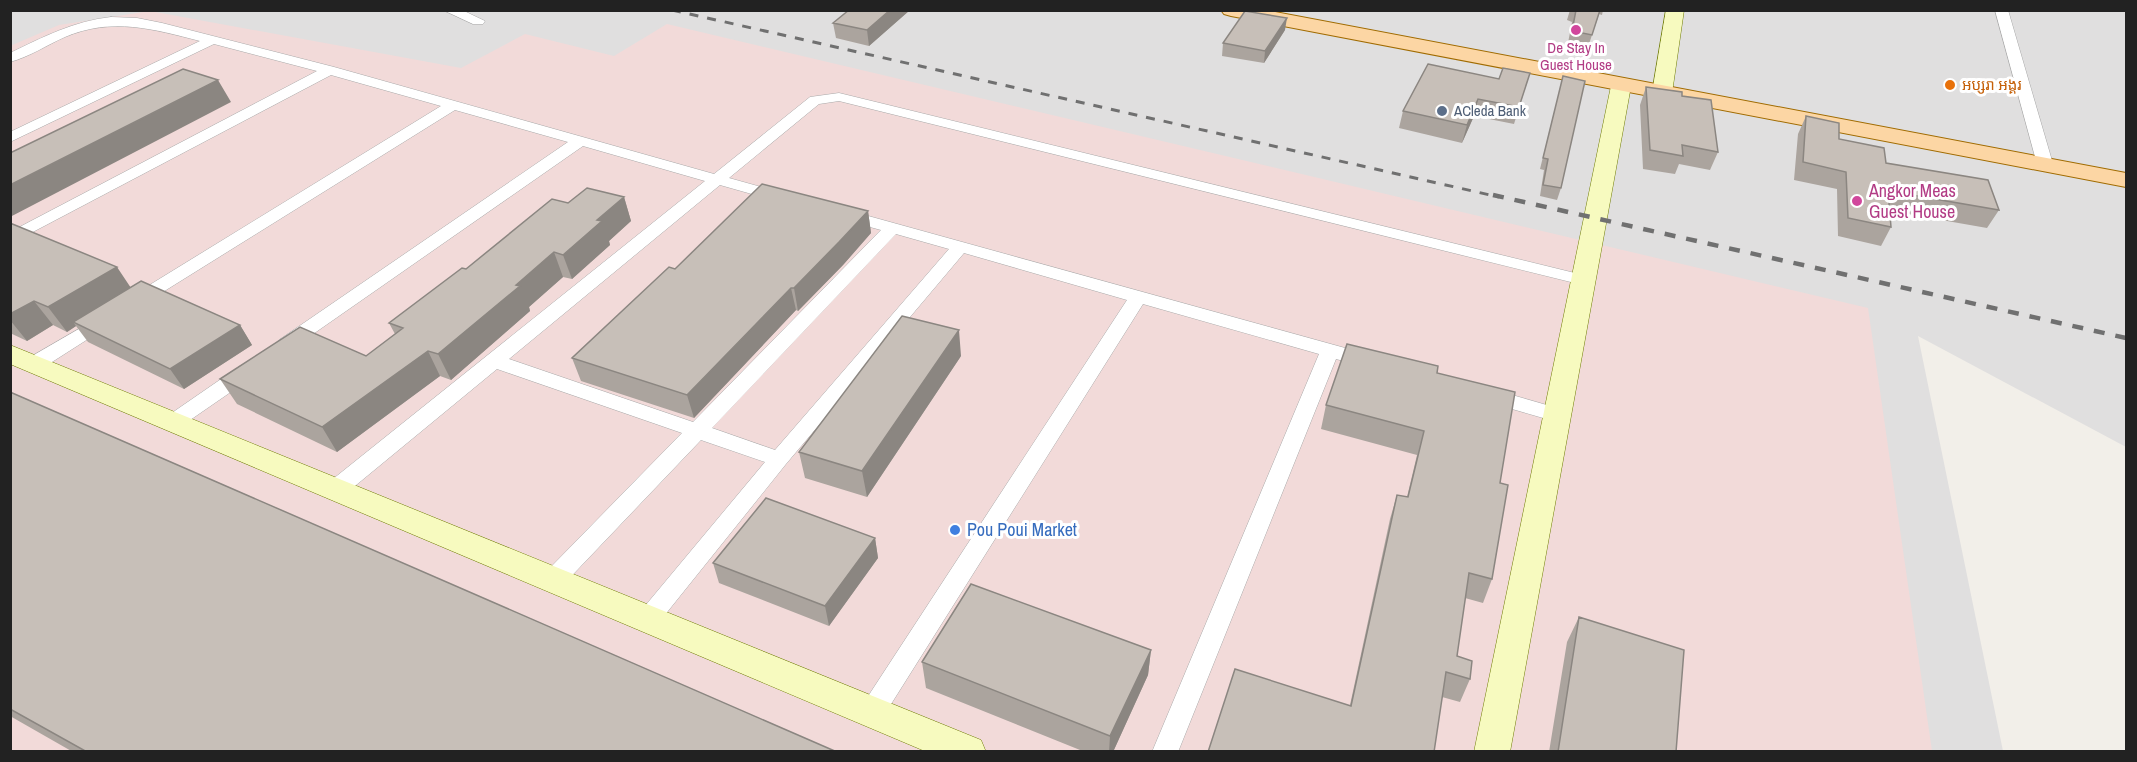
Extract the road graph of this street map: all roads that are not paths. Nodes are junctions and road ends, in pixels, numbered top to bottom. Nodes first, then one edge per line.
1 (449, 10) edge
2 (1231, 10) edge
3 (1675, 10) edge
4 (2001, 10) edge
5 (478, 21) dead end
6 (213, 40) junction
7 (10, 58) edge
8 (329, 70) junction
9 (1621, 86) junction
10 (1662, 93) junction
11 (453, 105) junction
12 (10, 138) edge
13 (580, 141) junction
14 (2045, 164) junction
15 (716, 179) junction
16 (2127, 180) edge
17 (796, 201) edge
18 (828, 210) edge
19 (892, 228) junction
20 (10, 238) edge
21 (960, 247) junction
22 (1583, 280) junction
23 (1138, 297) junction
24 (1330, 351) junction
25 (22, 359) edge
26 (495, 361) junction
27 (1387, 367) edge
28 (1466, 389) edge
29 (1557, 415) junction
30 (173, 422) junction
31 (695, 431) junction
32 (779, 459) junction
33 (336, 489) junction
34 (553, 579) junction
35 (648, 619) junction
36 (872, 712) junction
37 (968, 752) edge
38 (1165, 752) edge
39 (1492, 752) edge

1 - 5 street
2 - 9 main road
3 - 10 street
4 - 14 street
6 - 7 street
6 - 8 street
6 - 12 street
8 - 11 street
8 - 20 street
9 - 10 main road
9 - 22 street
10 - 14 main road
11 - 13 street
11 - 25 street
13 - 15 street
13 - 30 street
14 - 16 main road
15 - 17 street
15 - 22 street
15 - 26 street
18 - 19 street
19 - 21 street
19 - 31 street
21 - 23 street
21 - 32 street
22 - 29 street
23 - 24 street
23 - 36 street
24 - 27 street
24 - 38 street
25 - 30 street
26 - 31 street
26 - 33 street
28 - 29 street
29 - 39 street
30 - 33 street
31 - 32 street
31 - 34 street
32 - 35 street
33 - 34 street
34 - 35 street
35 - 36 street
36 - 37 street

